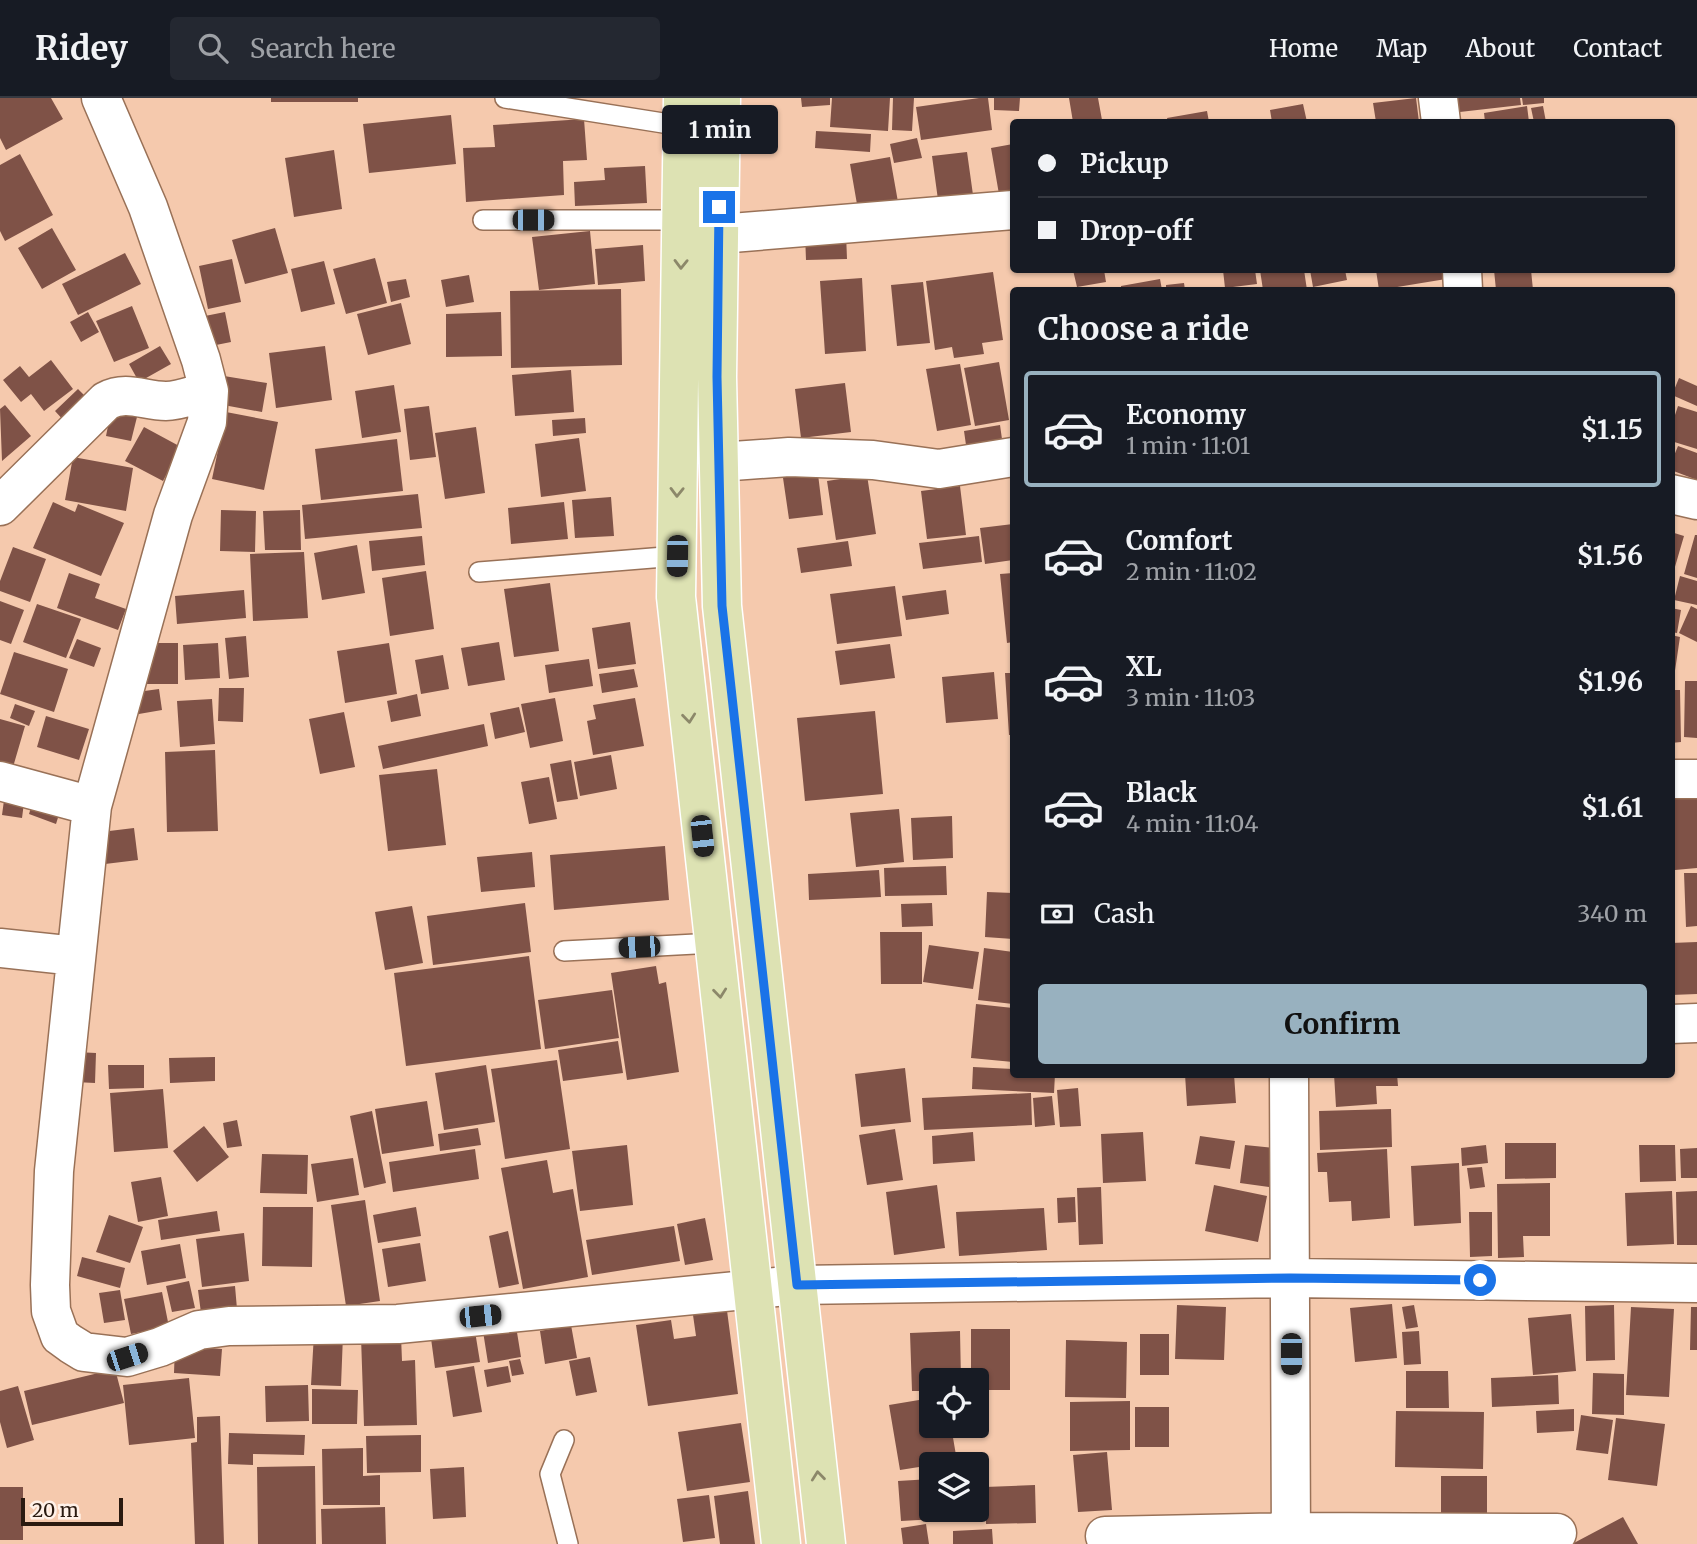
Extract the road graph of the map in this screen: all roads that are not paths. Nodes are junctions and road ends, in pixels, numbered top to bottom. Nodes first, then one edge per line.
1 (101, 98) edge
2 (505, 98) edge
3 (721, 98) edge
4 (1438, 98) edge
5 (683, 112) edge
6 (1441, 119) edge
7 (1010, 210) edge
8 (483, 220) dead end
9 (681, 220) junction
10 (719, 234) junction
11 (209, 391) junction
12 (1010, 457) edge
13 (719, 462) junction
14 (1675, 496) edge
15 (1697, 500) edge
16 (0, 506) edge
17 (677, 556) junction
18 (479, 572) dead end
19 (1675, 779) edge
20 (1697, 779) edge
21 (0, 781) edge
22 (92, 806) junction
23 (714, 943) junction
24 (0, 948) edge
25 (564, 951) dead end
26 (76, 956) junction
27 (1697, 1023) edge
28 (1675, 1024) edge
29 (1289, 1078) edge
30 (1290, 1278) junction
31 (1697, 1283) edge
32 (797, 1285) junction
33 (752, 1288) junction
34 (564, 1440) dead end
35 (1557, 1533) dead end
36 (1105, 1536) dead end
37 (1291, 1538) edge
38 (568, 1544) edge
39 (781, 1544) edge
40 (826, 1544) edge

1 - 11 street
2 - 5 lane
3 - 10 main road
4 - 6 street
5 - 9 main road
7 - 10 street
8 - 9 lane
9 -> 17 main road
10 - 13 main road
11 - 16 street
11 - 22 street
12 - 13 street
13 - 32 main road
14 - 15 street
17 - 18 lane
17 -> 23 main road
19 - 20 street
21 - 22 street
22 - 26 street
23 - 25 lane
23 -> 33 main road
24 - 26 street
26 - 33 street
27 - 28 street
29 - 30 street
30 - 31 street
30 - 32 street
30 - 37 street
32 - 33 street
40 -> 32 main road
33 - 39 main road
34 - 38 lane
35 - 37 street
36 - 37 street

